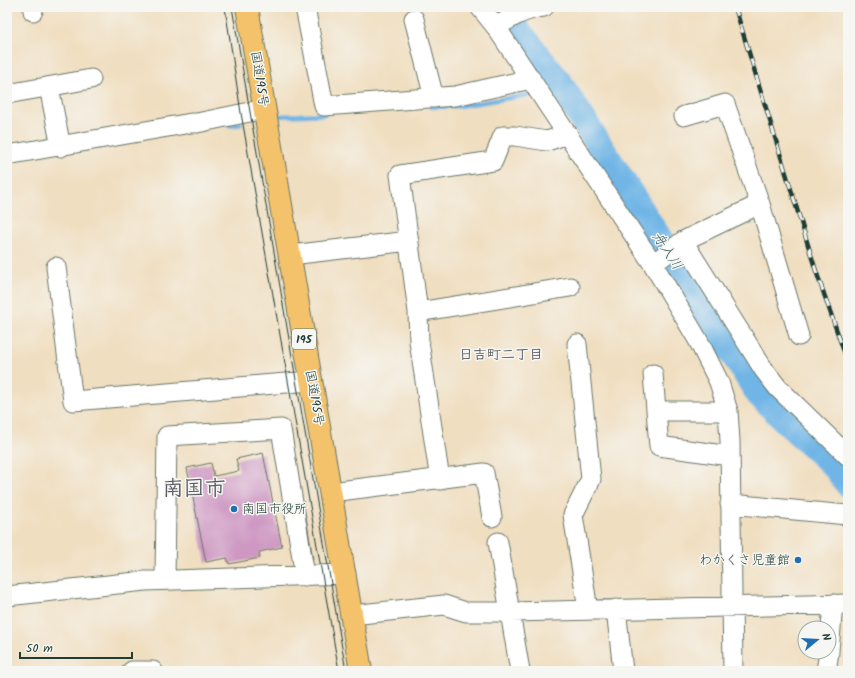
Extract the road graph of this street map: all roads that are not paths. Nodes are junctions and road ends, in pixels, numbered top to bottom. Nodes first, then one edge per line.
1 (247, 7) edge
2 (305, 7) edge
3 (480, 7) edge
4 (544, 7) edge
5 (414, 19) dead end
6 (496, 27) junction
7 (91, 79) dead end
8 (531, 79) junction
9 (49, 87) junction
10 (7, 94) edge
11 (434, 98) junction
12 (264, 109) junction
13 (684, 116) dead end
14 (568, 134) junction
15 (61, 147) junction
16 (7, 155) edge
17 (760, 204) junction
18 (409, 241) junction
19 (683, 241) junction
20 (291, 255) junction
21 (653, 264) junction
22 (56, 267) dead end
23 (570, 287) dead end
24 (418, 312) junction
25 (799, 336) dead end
26 (577, 344) dead end
27 (653, 374) dead end
28 (310, 381) junction
29 (656, 411) junction
30 (728, 411) junction
31 (730, 456) junction
32 (848, 456) edge
33 (440, 480) junction
34 (331, 492) junction
35 (730, 504) junction
36 (492, 517) dead end
37 (848, 517) edge
38 (498, 542) dead end
39 (346, 574) junction
40 (305, 576) junction
41 (165, 580) junction
42 (7, 596) edge
43 (841, 604) edge
44 (731, 606) junction
45 (616, 609) junction
46 (588, 610) junction
47 (511, 612) junction
48 (352, 615) junction
49 (837, 620) edge
50 (828, 660) edge
51 (132, 671) edge
52 (153, 671) edge
53 (361, 671) edge
54 (520, 671) edge
55 (623, 671) edge
56 (733, 671) edge
57 (826, 671) edge

1 - 12 highway, 国道195号 / 195
2 - 11 street
3 - 6 street
4 - 6 street
5 - 11 street
6 - 8 street
7 - 9 street
8 - 11 street
8 - 14 street
9 - 10 street
9 - 15 street
12 - 15 street
12 - 20 highway, 国道195号 / 195
13 - 17 street
14 - 18 street
14 - 21 street
15 - 16 street
17 - 19 street
17 - 25 street
18 - 20 street
18 - 24 street
19 - 21 street
19 - 32 street
20 - 28 highway, 国道195号 / 195
21 - 30 street
22 - 28 street
23 - 24 street
24 - 33 street
26 - 46 street
27 - 29 street
28 - 34 highway, 国道195号 / 195
29 - 30 street
29 - 31 street
30 - 31 street
31 - 35 street
33 - 34 street
33 - 36 street
34 - 39 highway, 国道195号 / 195
35 - 37 street
35 - 44 street
38 - 47 street
39 - 40 street
39 - 48 highway, 国道195号 / 195
40 - 41 street
40 - 41 street
41 - 42 street
43 - 44 street
43 - 49 street
44 - 45 street
44 - 56 street
45 - 46 street
45 - 55 street
46 - 47 street
47 - 48 street
47 - 54 street
48 - 53 highway, 国道195号 / 195
50 - 57 street
51 - 52 street

